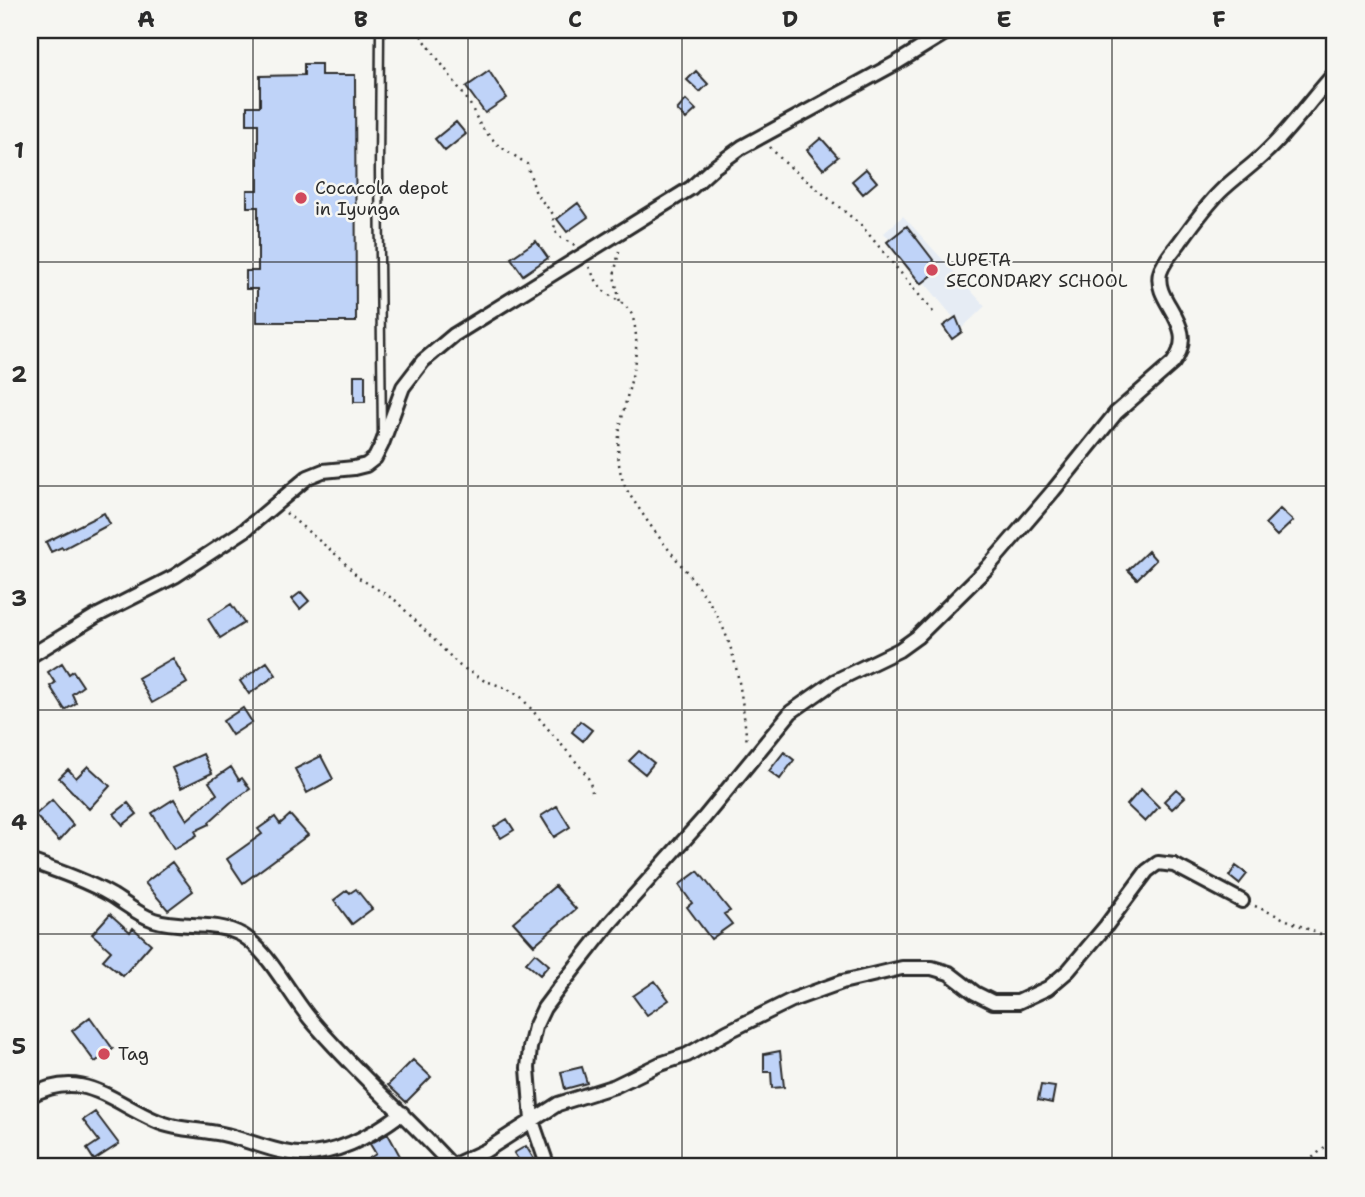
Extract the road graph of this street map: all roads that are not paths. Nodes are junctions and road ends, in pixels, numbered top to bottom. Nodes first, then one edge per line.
1 (380, 30) edge
2 (950, 30) edge
3 (1335, 73) edge
4 (382, 444) junction
5 (30, 656) edge
6 (30, 861) edge
7 (1242, 901) road end
8 (30, 1096) edge
9 (402, 1113) junction
10 (532, 1121) junction
11 (300, 1161) edge
12 (453, 1165) edge
13 (484, 1167) edge
14 (548, 1167) edge

1 - 4 lane
2 - 4 street
3 - 10 street
4 - 5 street
6 - 9 street
7 - 10 street
8 - 11 street
9 - 11 street
9 - 12 street
10 - 12 street
10 - 14 street
12 - 13 street

